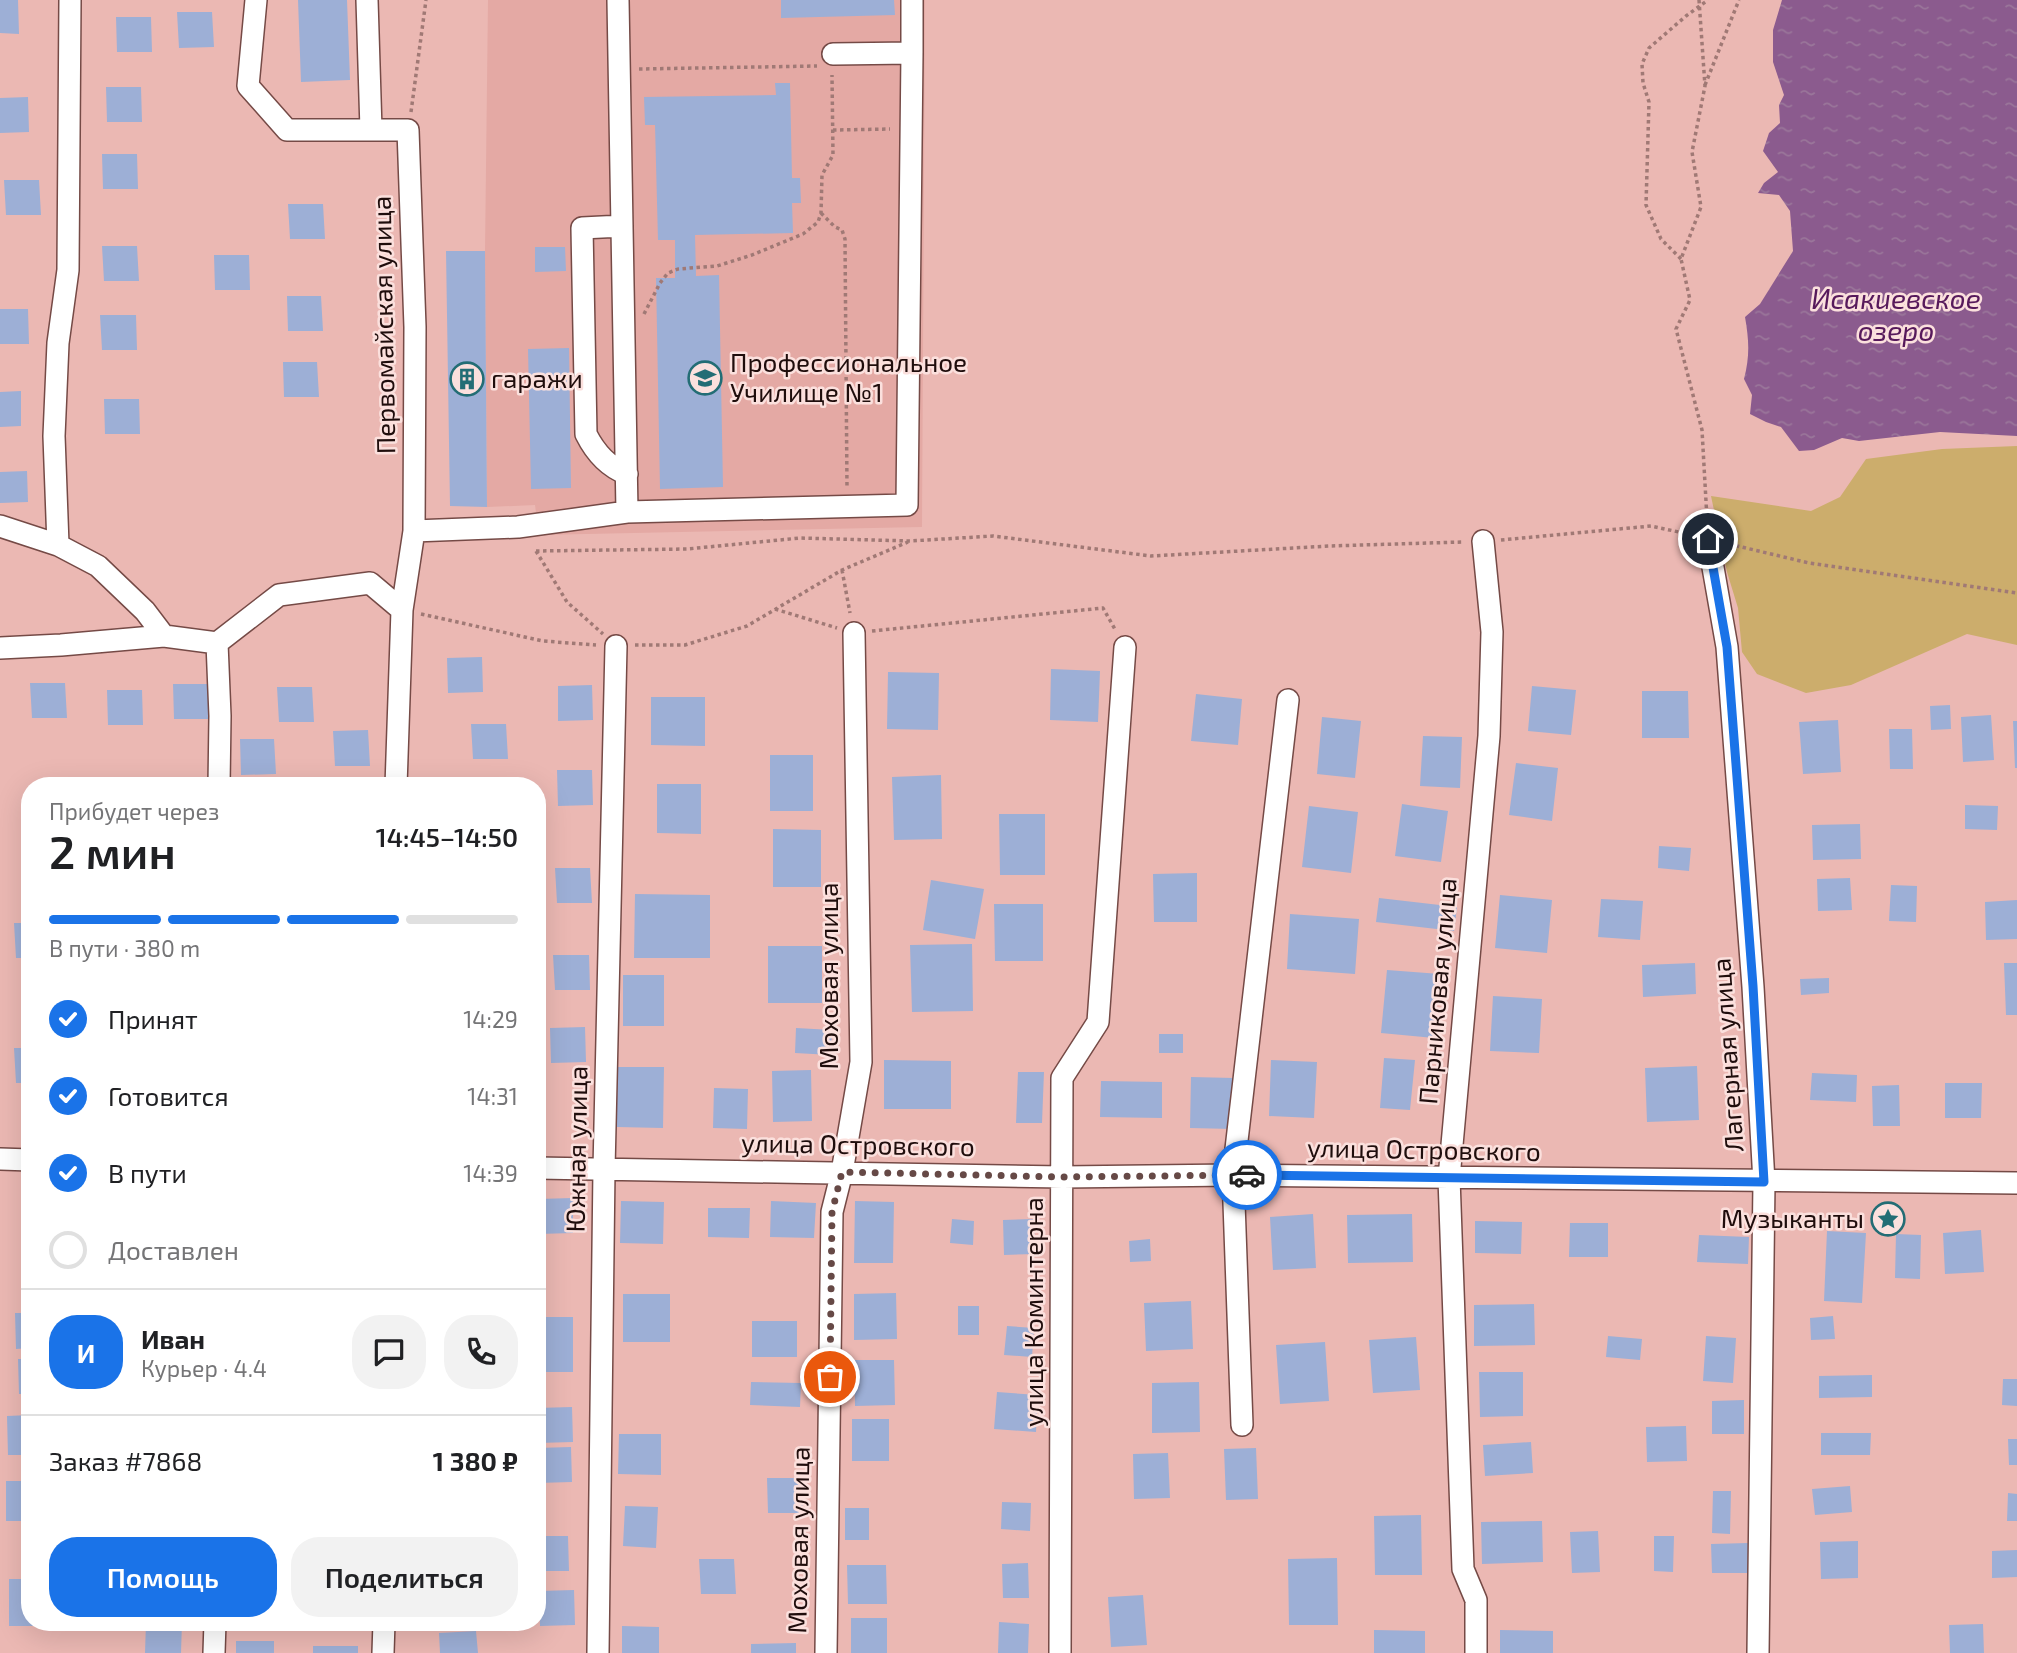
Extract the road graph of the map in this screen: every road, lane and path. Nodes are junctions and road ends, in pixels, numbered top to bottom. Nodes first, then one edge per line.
1 (70, 0) edge
2 (256, 0) edge
3 (367, 0) edge
4 (426, 0) edge
5 (618, 0) edge
6 (912, 0) edge
7 (1699, 0) edge
8 (1708, 0) edge
9 (1739, 0) edge
10 (1699, 7) junction
11 (912, 53) junction
12 (828, 63) junction
13 (619, 71) junction
14 (1704, 86) junction
15 (912, 128) junction
16 (371, 130) junction
17 (408, 130) junction
18 (833, 130) junction
19 (821, 213) junction
20 (622, 226) junction
21 (1681, 259) junction
22 (642, 318) dead end
23 (627, 474) junction
24 (847, 506) junction
25 (627, 512) junction
26 (0, 526) edge
27 (518, 527) junction
28 (414, 531) junction
29 (847, 539) junction
30 (1708, 539) junction
31 (910, 541) junction
32 (1483, 541) junction
33 (58, 545) junction
34 (536, 551) junction
35 (842, 570) junction
36 (2017, 593) edge
37 (775, 609) junction
38 (402, 610) junction
39 (854, 633) junction
40 (164, 636) junction
41 (217, 643) junction
42 (616, 646) junction
43 (1125, 647) joint
44 (0, 648) edge
45 (1288, 700) dead end
46 (219, 777) edge
47 (396, 777) edge
48 (0, 1159) edge
49 (21, 1160) edge
50 (546, 1168) edge
51 (604, 1169) junction
52 (842, 1172) junction
53 (1233, 1175) junction
54 (1063, 1177) junction
55 (1450, 1178) junction
56 (1764, 1182) junction
57 (2017, 1183) edge
58 (1242, 1426) dead end
59 (215, 1631) edge
60 (384, 1631) edge
61 (214, 1653) edge
62 (383, 1653) edge
63 (598, 1653) edge
64 (826, 1653) edge
65 (1060, 1653) edge
66 (1476, 1653) edge
67 (1758, 1653) edge

1 - 33 street
2 - 16 street
3 - 16 street
4 - 17 path
5 - 13 street
6 - 11 street
7 - 10 path
8 - 10 path
9 - 14 path
10 - 14 path
10 - 21 path
11 - 12 street
11 - 15 street
12 - 13 path
12 - 18 path
13 - 20 street
14 - 21 path
15 - 18 path
15 - 24 street
16 - 17 street
17 - 28 street, Первомайская улица
18 - 19 path
19 - 22 path
19 - 24 path
20 - 23 street
20 - 23 street
21 - 30 path
23 - 25 street
24 - 25 street
24 - 29 path
25 - 27 street
26 - 33 street
27 - 28 street
27 - 34 path
28 - 38 street, Первомайская улица
29 - 31 path
29 - 34 path
30 - 32 path
30 - 36 path
30 - 56 street, Лагерная улица
31 - 32 path
31 - 35 path
32 - 55 street, Парниковая улица
33 - 40 street
34 - 42 path
35 - 37 path
35 - 39 path
37 - 39 path
37 - 42 path
38 - 41 street
38 - 42 path
38 - 47 street, Первомайская улица
39 - 43 path
39 - 52 street, Моховая улица
40 - 41 street
40 - 44 street
41 - 46 street
42 - 51 street, Южная улица
43 - 54 street, улица Коминтерна
45 - 53 street
48 - 49 street
50 - 51 street, улица Островского
51 - 52 street, улица Островского
51 - 63 street, Южная улица
52 - 54 street, улица Островского
52 - 64 street, Моховая улица
53 - 54 street, улица Островского
53 - 55 street, улица Островского
53 - 58 street
54 - 65 street, улица Коминтерна
55 - 56 street, улица Островского
55 - 66 street, Парниковая улица
56 - 57 street, улица Островского
56 - 67 street, Лагерная улица
59 - 61 street
60 - 62 street

